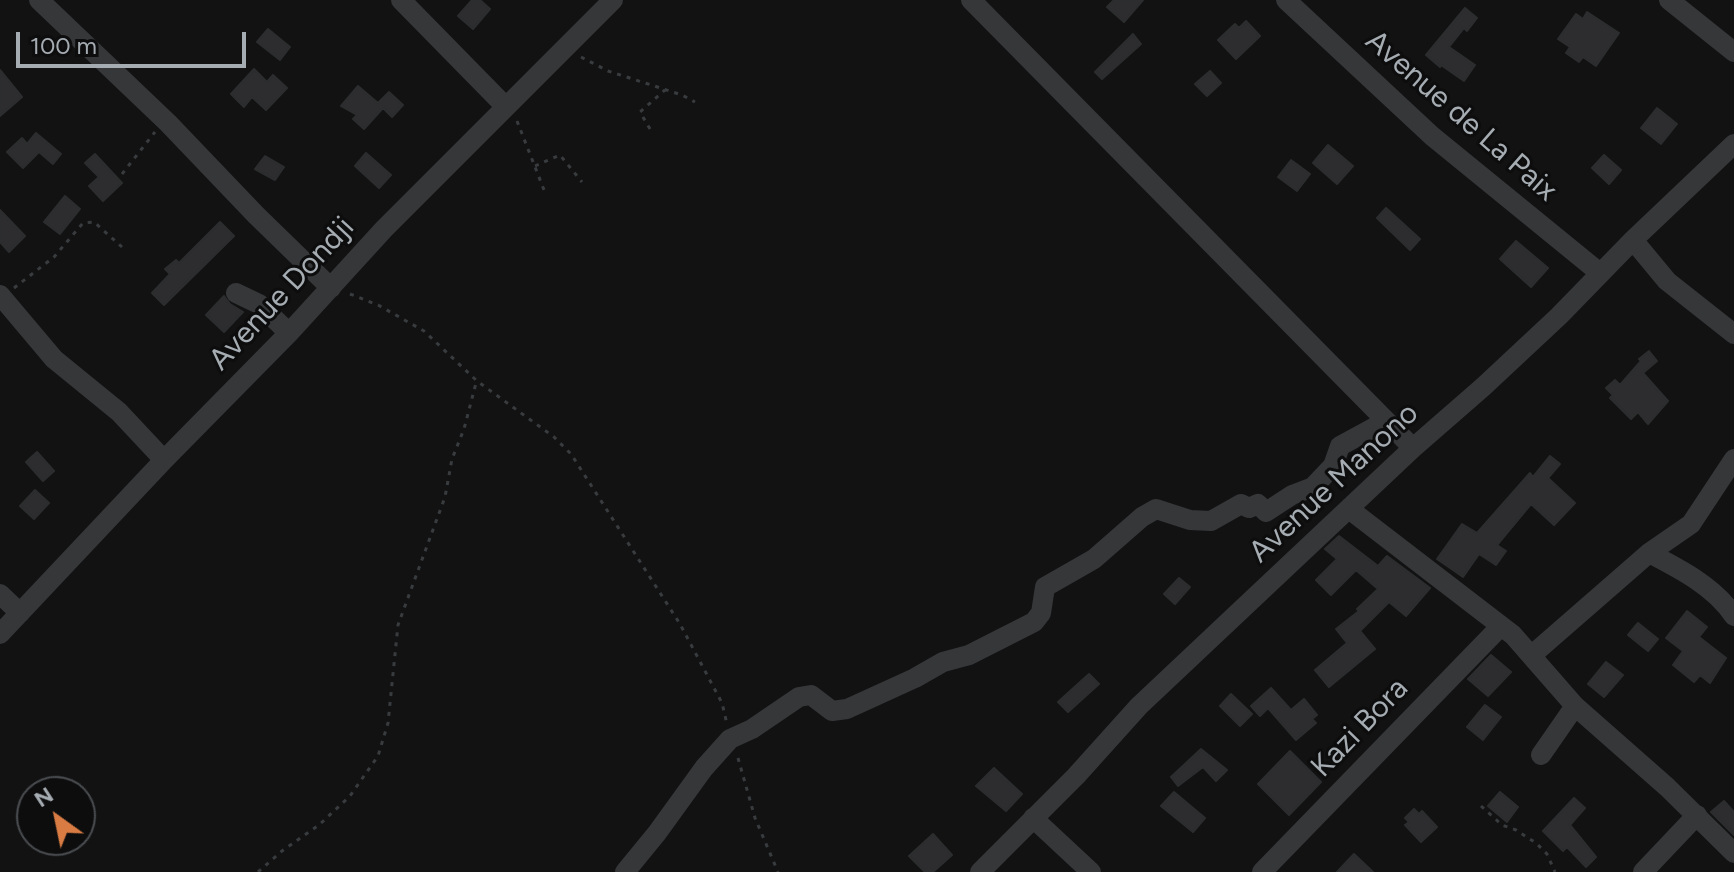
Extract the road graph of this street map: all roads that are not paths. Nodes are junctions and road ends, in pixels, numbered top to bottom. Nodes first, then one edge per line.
1 (39, 0) edge
2 (401, 0) edge
3 (613, 0) edge
4 (971, 0) edge
5 (1286, 0) edge
6 (1669, 0) edge
7 (1734, 52) edge
8 (505, 106) junction
9 (1734, 144) edge
10 (1633, 240) junction
11 (1600, 273) junction
12 (331, 288) junction
13 (236, 293) dead end
14 (1, 297) edge
15 (289, 333) junction
16 (1734, 334) edge
17 (1386, 421) junction
18 (1413, 448) junction
19 (1734, 459) edge
20 (164, 460) junction
21 (1349, 509) junction
22 (1649, 553) junction
23 (0, 594) edge
24 (20, 613) junction
25 (1734, 616) edge
26 (1501, 626) junction
27 (0, 634) edge
28 (1532, 655) junction
29 (1575, 706) junction
30 (1541, 755) dead end
31 (1697, 815) junction
32 (1033, 818) junction
33 (1734, 853) edge
34 (625, 872) edge
35 (980, 872) edge
36 (1091, 872) edge
37 (1262, 872) edge
38 (1643, 872) edge

1 - 12 street
2 - 8 street
3 - 8 street, Avenue Dondji
4 - 17 street
5 - 11 street, Avenue de La Paix
6 - 7 street
8 - 12 street, Avenue Dondji
9 - 10 street, Avenue Manono
10 - 11 street, Avenue Manono
10 - 16 street
11 - 18 street, Avenue Manono
12 - 15 street, Avenue Dondji
13 - 15 street
14 - 20 street
15 - 20 street, Avenue Dondji
17 - 18 street
17 - 34 street
18 - 21 street, Avenue Manono
19 - 22 street
20 - 24 street, Avenue Dondji
21 - 26 street
21 - 32 street, Avenue Manono
22 - 25 street
22 - 28 street
23 - 24 street
24 - 27 street, Avenue Dondji
26 - 28 street
26 - 37 street, Kazi Bora
28 - 29 street
29 - 30 street
29 - 31 street
31 - 33 street
31 - 38 street
32 - 35 street, Avenue Manono
32 - 36 street

